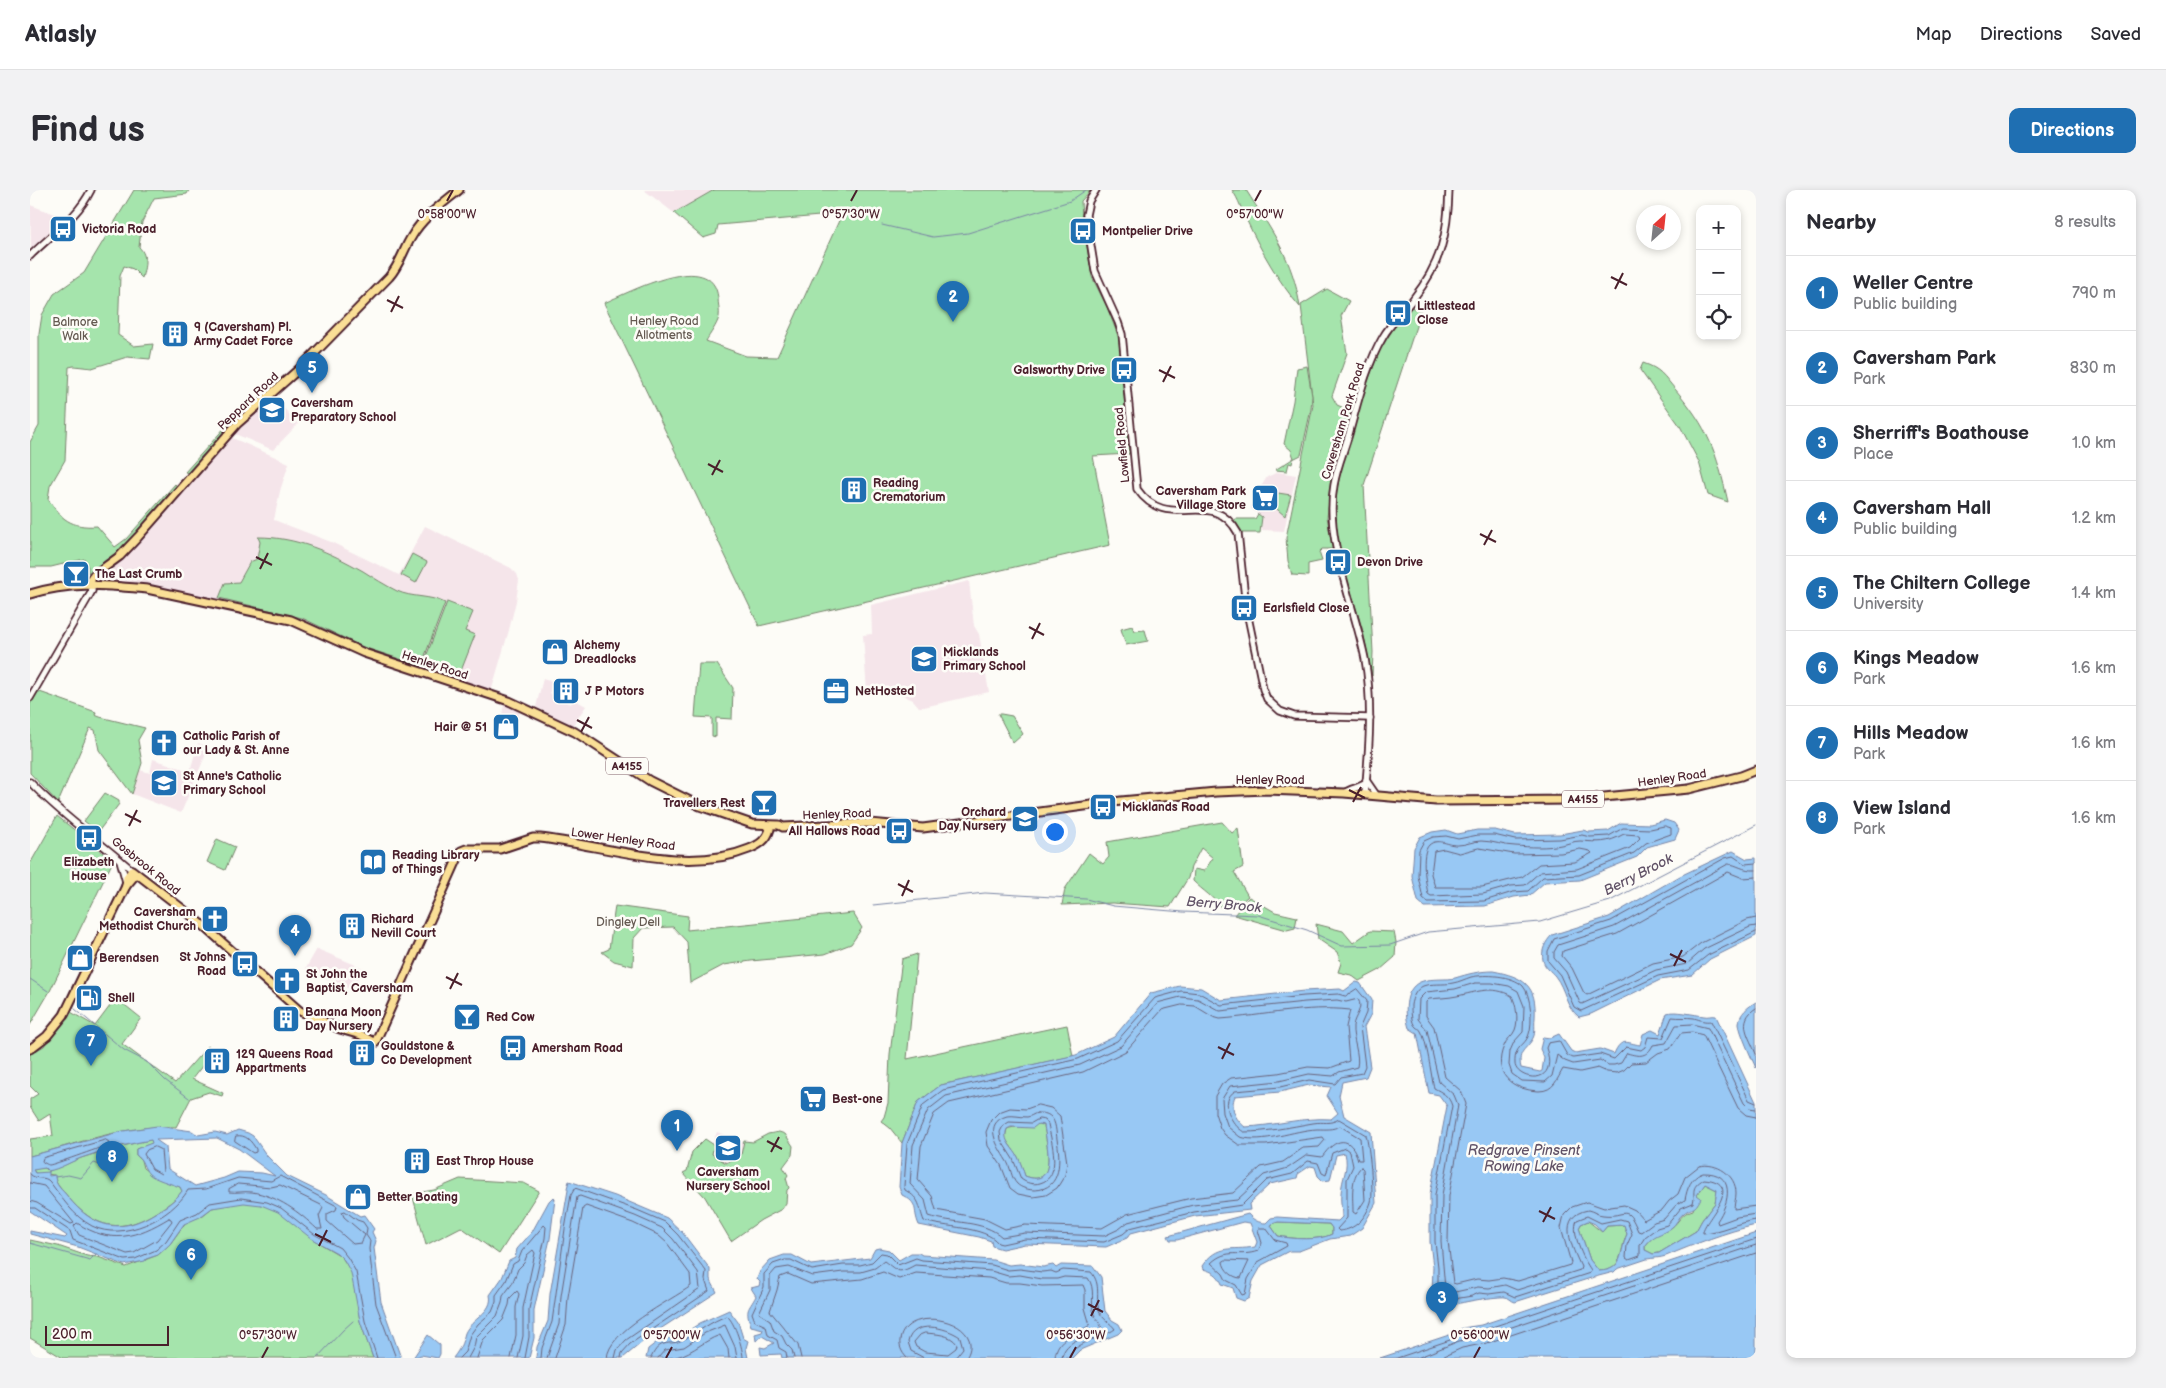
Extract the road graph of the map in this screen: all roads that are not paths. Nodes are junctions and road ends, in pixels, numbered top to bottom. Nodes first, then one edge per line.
1 (91, 190) edge
2 (459, 190) edge
3 (1096, 190) edge
4 (1449, 190) edge
5 (30, 256) edge
6 (92, 584) junction
7 (30, 594) edge
8 (30, 698) edge
9 (1370, 718) junction
10 (1756, 770) edge
11 (30, 782) edge
12 (1366, 782) junction
13 (1344, 793) junction
14 (1365, 795) junction
15 (1377, 796) junction
16 (767, 828) junction
17 (119, 859) junction
18 (134, 872) junction
19 (126, 884) junction
20 (375, 1043) joint
21 (30, 1049) edge

1 - 5 street
2 - 6 main road, Peppard Road
3 - 9 street, Lowfield Road
4 - 9 street, Caversham Park Road
6 - 7 main road, A4155
6 - 8 street
6 - 16 main road, Henley Road / A4155
9 - 12 street, Caversham Park Road
10 - 15 main road, Henley Road / A4155
11 - 17 street, Gosbrook Road
12 - 13 street
12 - 14 street, Caversham Park Road
12 - 15 street
13 - 14 main road, Henley Road / A4155
13 - 16 main road, Henley Road / A4155
14 - 15 main road, Henley Road / A4155
16 - 20 main road, Lower Henley Road
17 - 18 street, Gosbrook Road
17 - 19 street
18 - 19 main road
18 - 20 main road, Gosbrook Road
19 - 21 main road

